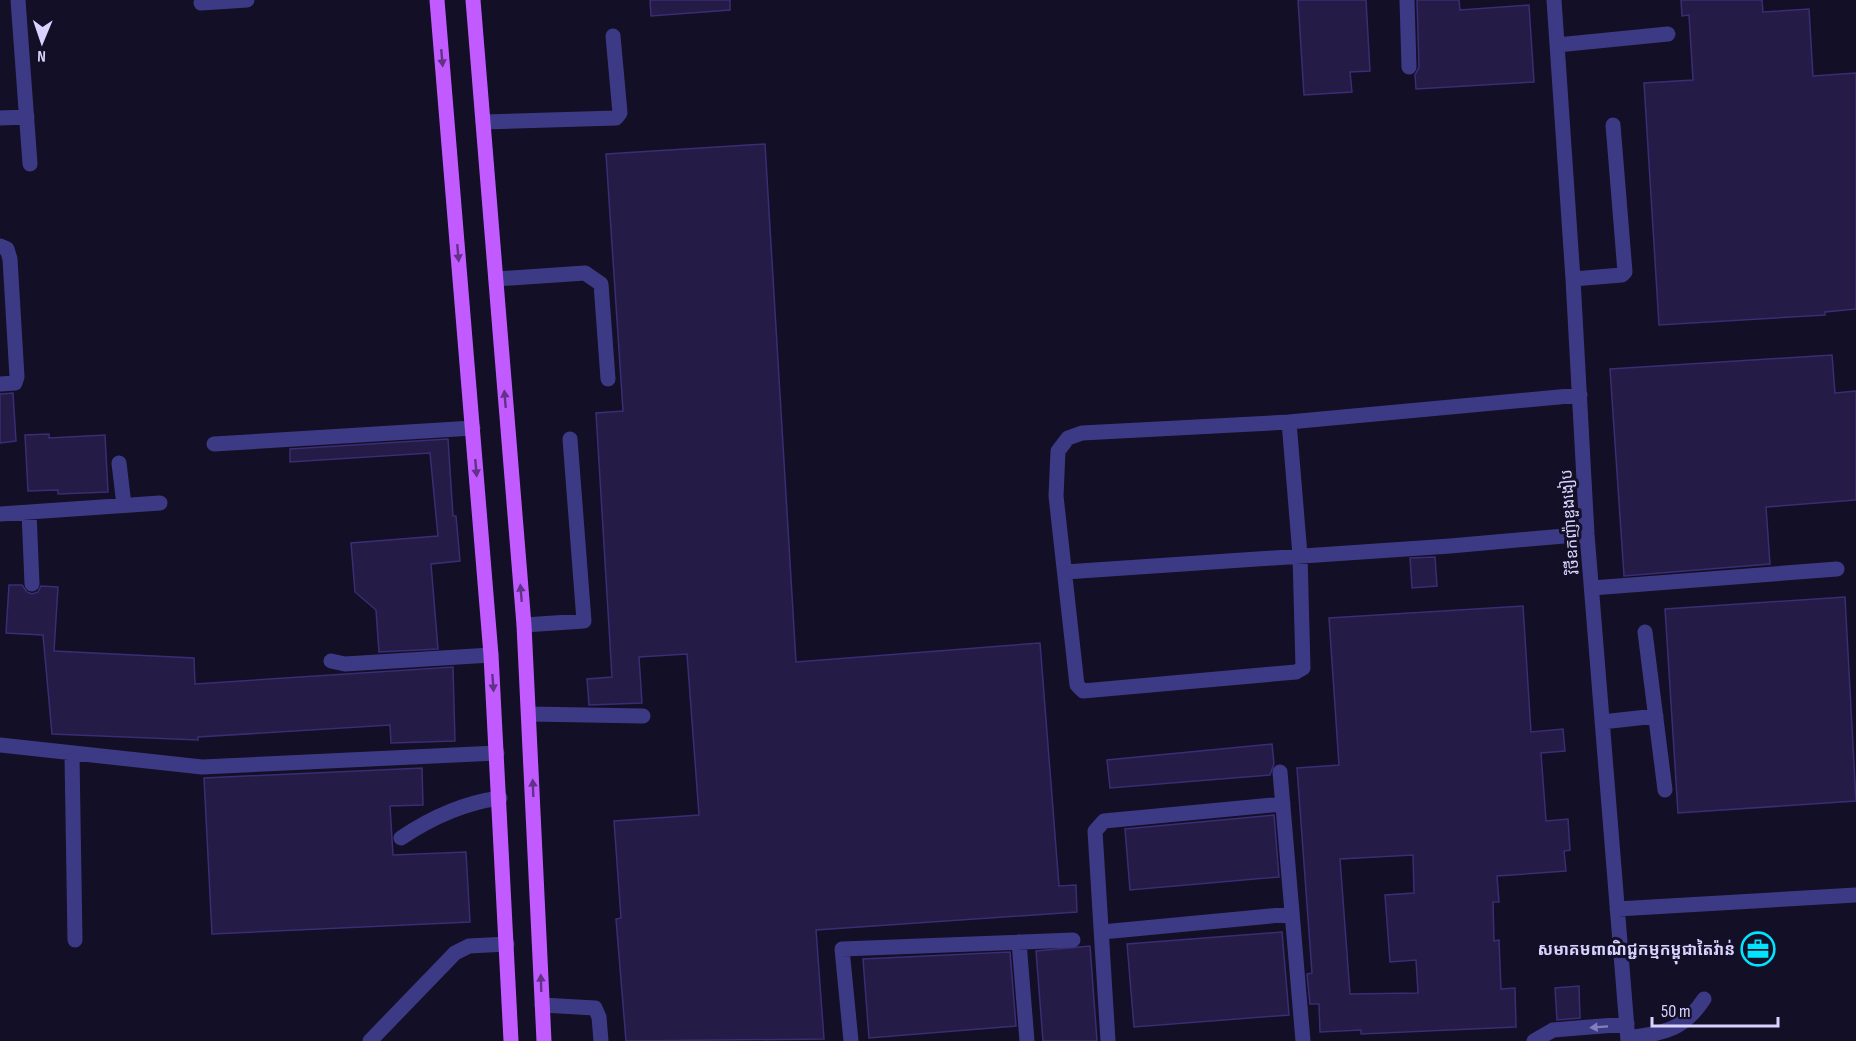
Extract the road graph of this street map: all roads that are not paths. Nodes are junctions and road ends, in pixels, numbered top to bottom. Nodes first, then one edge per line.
1 (18, 0) edge
2 (247, 0) edge
3 (437, 0) edge
4 (473, 0) edge
5 (1407, 0) edge
6 (1554, 0) edge
7 (201, 3) dead end
8 (1668, 34) dead end
9 (613, 36) dead end
10 (1557, 45) junction
11 (1409, 67) dead end
12 (27, 117) junction
13 (0, 118) edge
14 (483, 122) junction
15 (1613, 125) dead end
16 (30, 164) dead end
17 (0, 246) edge
18 (496, 279) junction
19 (1574, 279) junction
20 (609, 379) dead end
21 (0, 384) edge
22 (1580, 395) junction
23 (1289, 422) junction
24 (473, 428) junction
25 (570, 439) dead end
26 (214, 444) dead end
27 (119, 463) dead end
28 (160, 502) dead end
29 (124, 505) junction
30 (29, 512) junction
31 (0, 514) edge
32 (1587, 534) junction
33 (1300, 555) junction
34 (1836, 568) dead end
35 (1065, 572) junction
36 (32, 584) dead end
37 (1592, 588) junction
38 (524, 625) junction
39 (1645, 632) dead end
40 (491, 655) junction
41 (331, 661) dead end
42 (530, 714) junction
43 (643, 716) dead end
44 (1656, 716) junction
45 (1602, 722) junction
46 (0, 745) edge
47 (497, 753) junction
48 (72, 755) junction
49 (1280, 772) dead end
50 (1665, 790) dead end
51 (500, 798) junction
52 (1283, 804) junction
53 (401, 838) dead end
54 (1856, 895) edge
55 (1617, 909) junction
56 (1292, 914) junction
57 (1102, 932) junction
58 (75, 940) dead end
59 (1073, 940) dead end
60 (1019, 942) junction
61 (507, 944) junction
62 (1704, 999) dead end
63 (542, 1005) junction
64 (1628, 1035) edge
65 (370, 1041) edge
66 (511, 1041) edge
67 (544, 1041) edge
68 (601, 1041) edge
69 (851, 1041) edge
70 (1027, 1041) edge
71 (1108, 1041) edge
72 (1303, 1041) edge
73 (1534, 1041) edge

1 - 12 street
2 - 7 street
3 -> 24 main road
4 - 14 main road
5 - 11 street
6 - 10 street, វិថីឧកញ៉ាឌួងងៀប
8 - 10 street
9 - 14 street
10 - 19 street, វិថីឧកញ៉ាឌួងងៀប
12 - 13 street
12 - 16 street
14 - 18 main road
15 - 19 street
17 - 21 street
18 - 20 street
38 -> 18 main road
19 - 22 street, វិថីឧកញ៉ាឌួងងៀប
22 - 23 street
22 - 32 street, វិថីឧកញ៉ាឌួងងៀប
23 - 33 street
23 - 35 street
24 - 26 street
24 -> 40 main road
25 - 38 street
27 - 29 street
28 - 29 street
29 - 30 street
30 - 31 street
30 - 36 street
32 - 33 street
32 - 37 street, វិថីឧកញ៉ាឌួងងៀប
33 - 35 street
33 - 35 street
34 - 37 street
37 - 45 street, វិថីឧកញ៉ាឌួងងៀប
38 - 42 main road
39 - 44 street
40 - 41 street
40 -> 47 main road
42 - 43 street
63 -> 42 main road
44 - 45 street
44 - 50 street
45 - 55 street, វិថីឧកញ៉ាឌួងងៀប
46 - 48 street
47 - 48 street
47 - 51 main road
48 - 58 street
49 - 52 street
51 - 53 street
51 - 61 main road
52 - 56 street
52 - 57 street
54 - 55 street
55 - 64 street, វិថីឧកញ៉ាឌួងងៀប
56 - 57 street
56 - 72 street
57 - 71 street
59 - 60 street
60 - 69 street
60 - 70 street
61 - 65 street
61 - 66 main road
62 - 64 street
63 - 67 main road
63 - 68 street
64 -> 73 street

